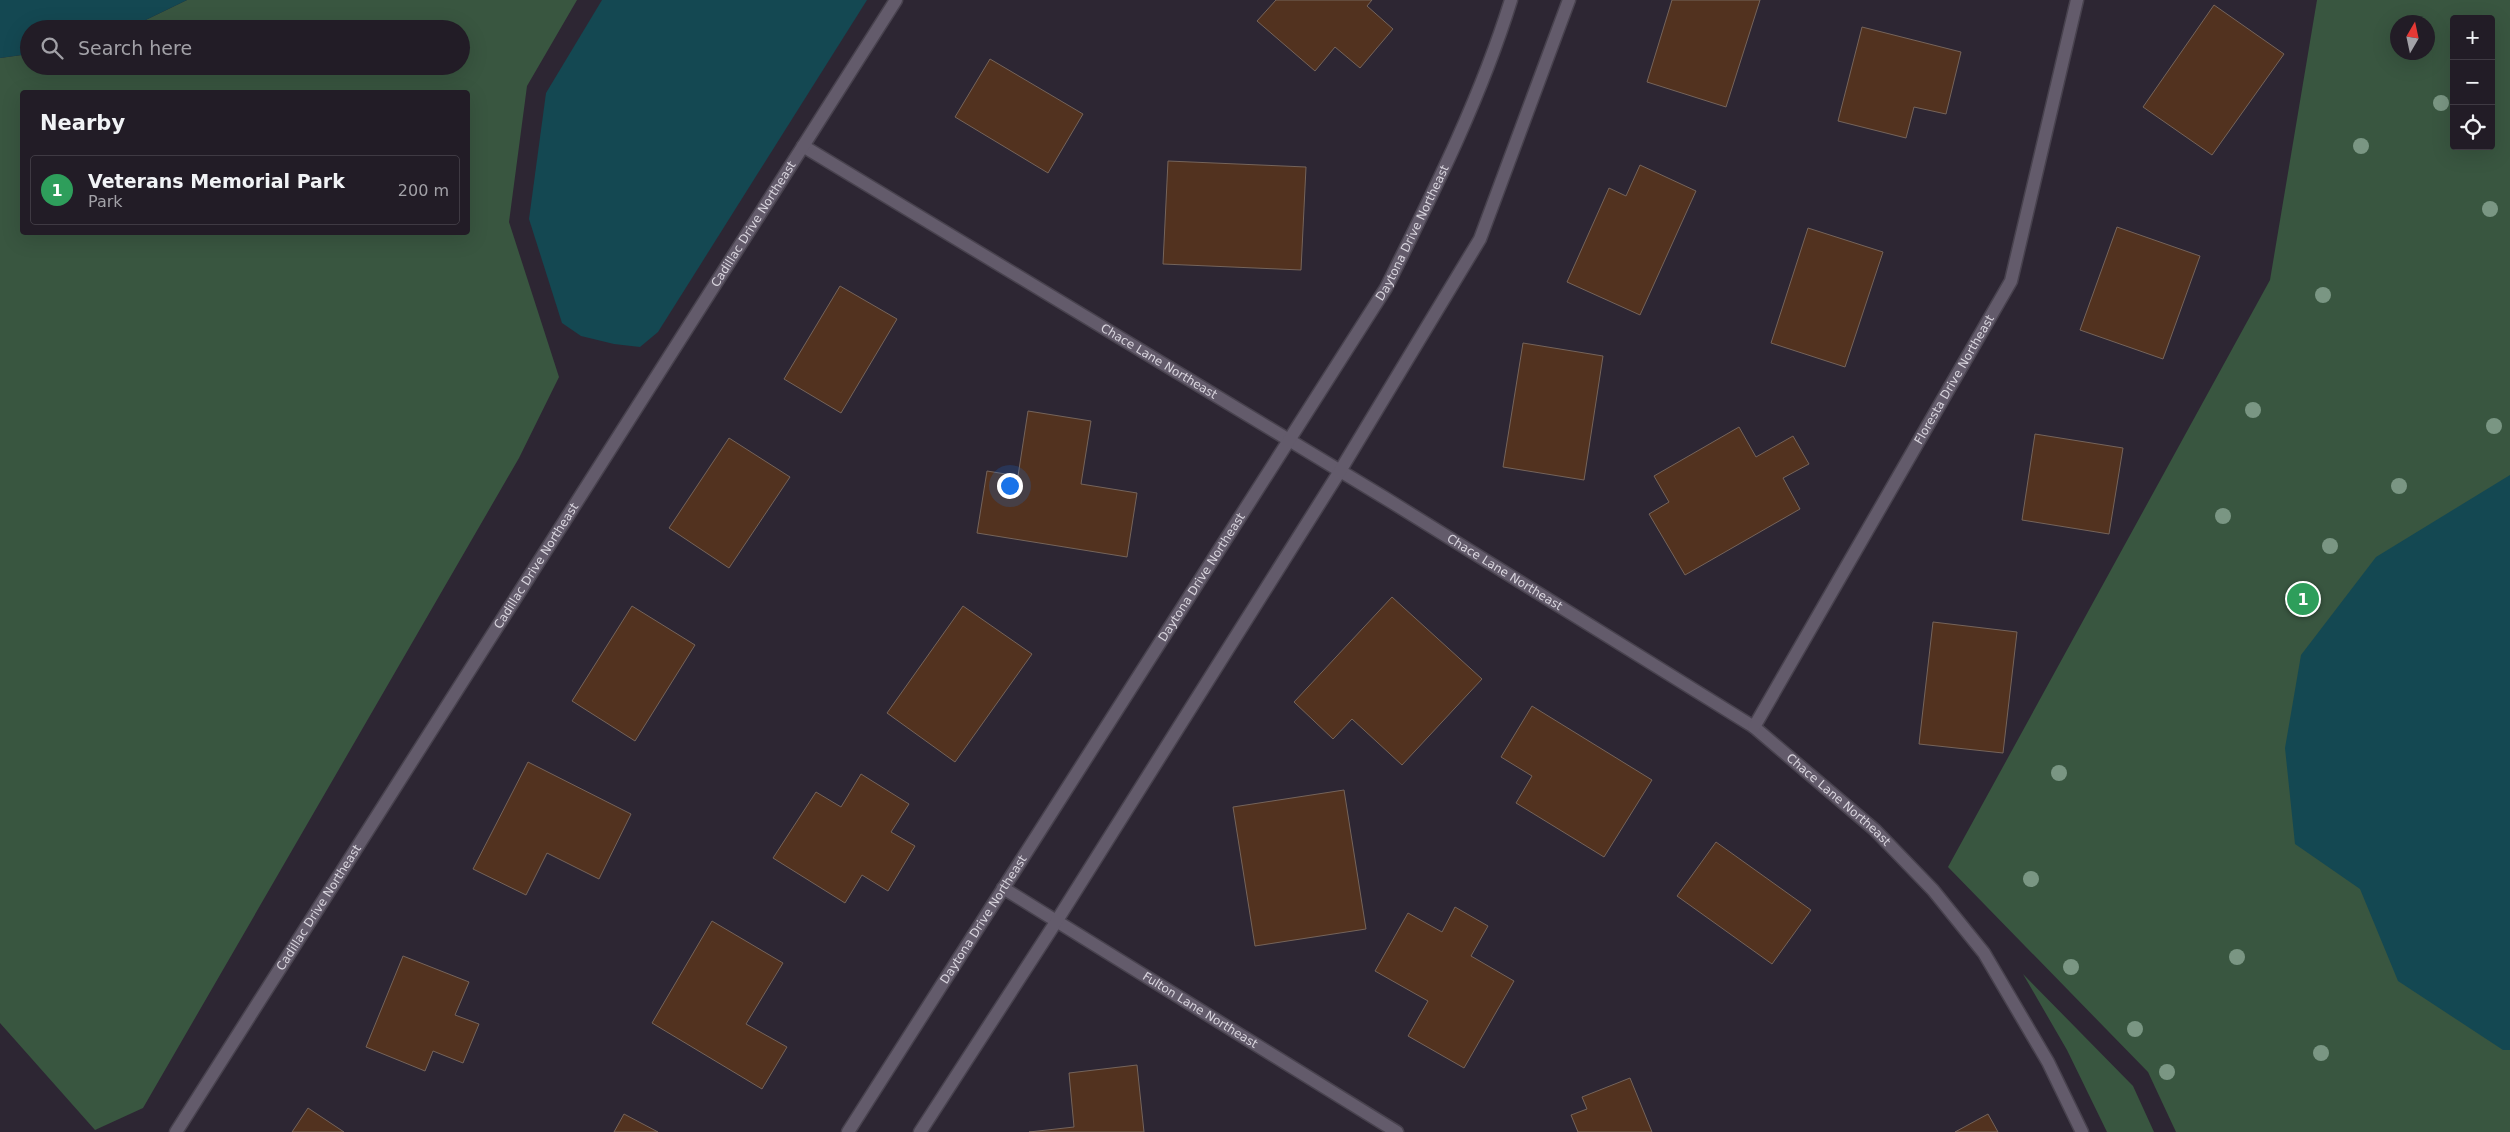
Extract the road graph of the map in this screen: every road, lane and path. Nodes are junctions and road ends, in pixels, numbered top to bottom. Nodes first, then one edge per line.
1 (896, 0) edge
2 (1511, 0) edge
3 (1569, 0) edge
4 (2077, 0) edge
5 (803, 146) junction
6 (1289, 440) junction
7 (1340, 471) junction
8 (1754, 727) junction
9 (1003, 888) junction
10 (1056, 922) junction
11 (176, 1132) edge
12 (848, 1132) edge
13 (920, 1132) edge
14 (1397, 1132) edge
15 (2082, 1132) edge

1 - 5 street, Cadillac Drive Northeast
2 - 6 street, Daytona Drive Northeast
3 - 7 street
4 - 8 street, Floresta Drive Northeast
5 - 6 street, Chace Lane Northeast
5 - 11 street, Cadillac Drive Northeast
6 - 7 street, Chace Lane Northeast
6 - 9 street, Daytona Drive Northeast
7 - 8 street, Chace Lane Northeast
7 - 10 street
8 - 15 street, Chace Lane Northeast
9 - 10 street, Fulton Lane Northeast
9 - 12 street, Daytona Drive Northeast
10 - 13 street
10 - 14 street, Fulton Lane Northeast

